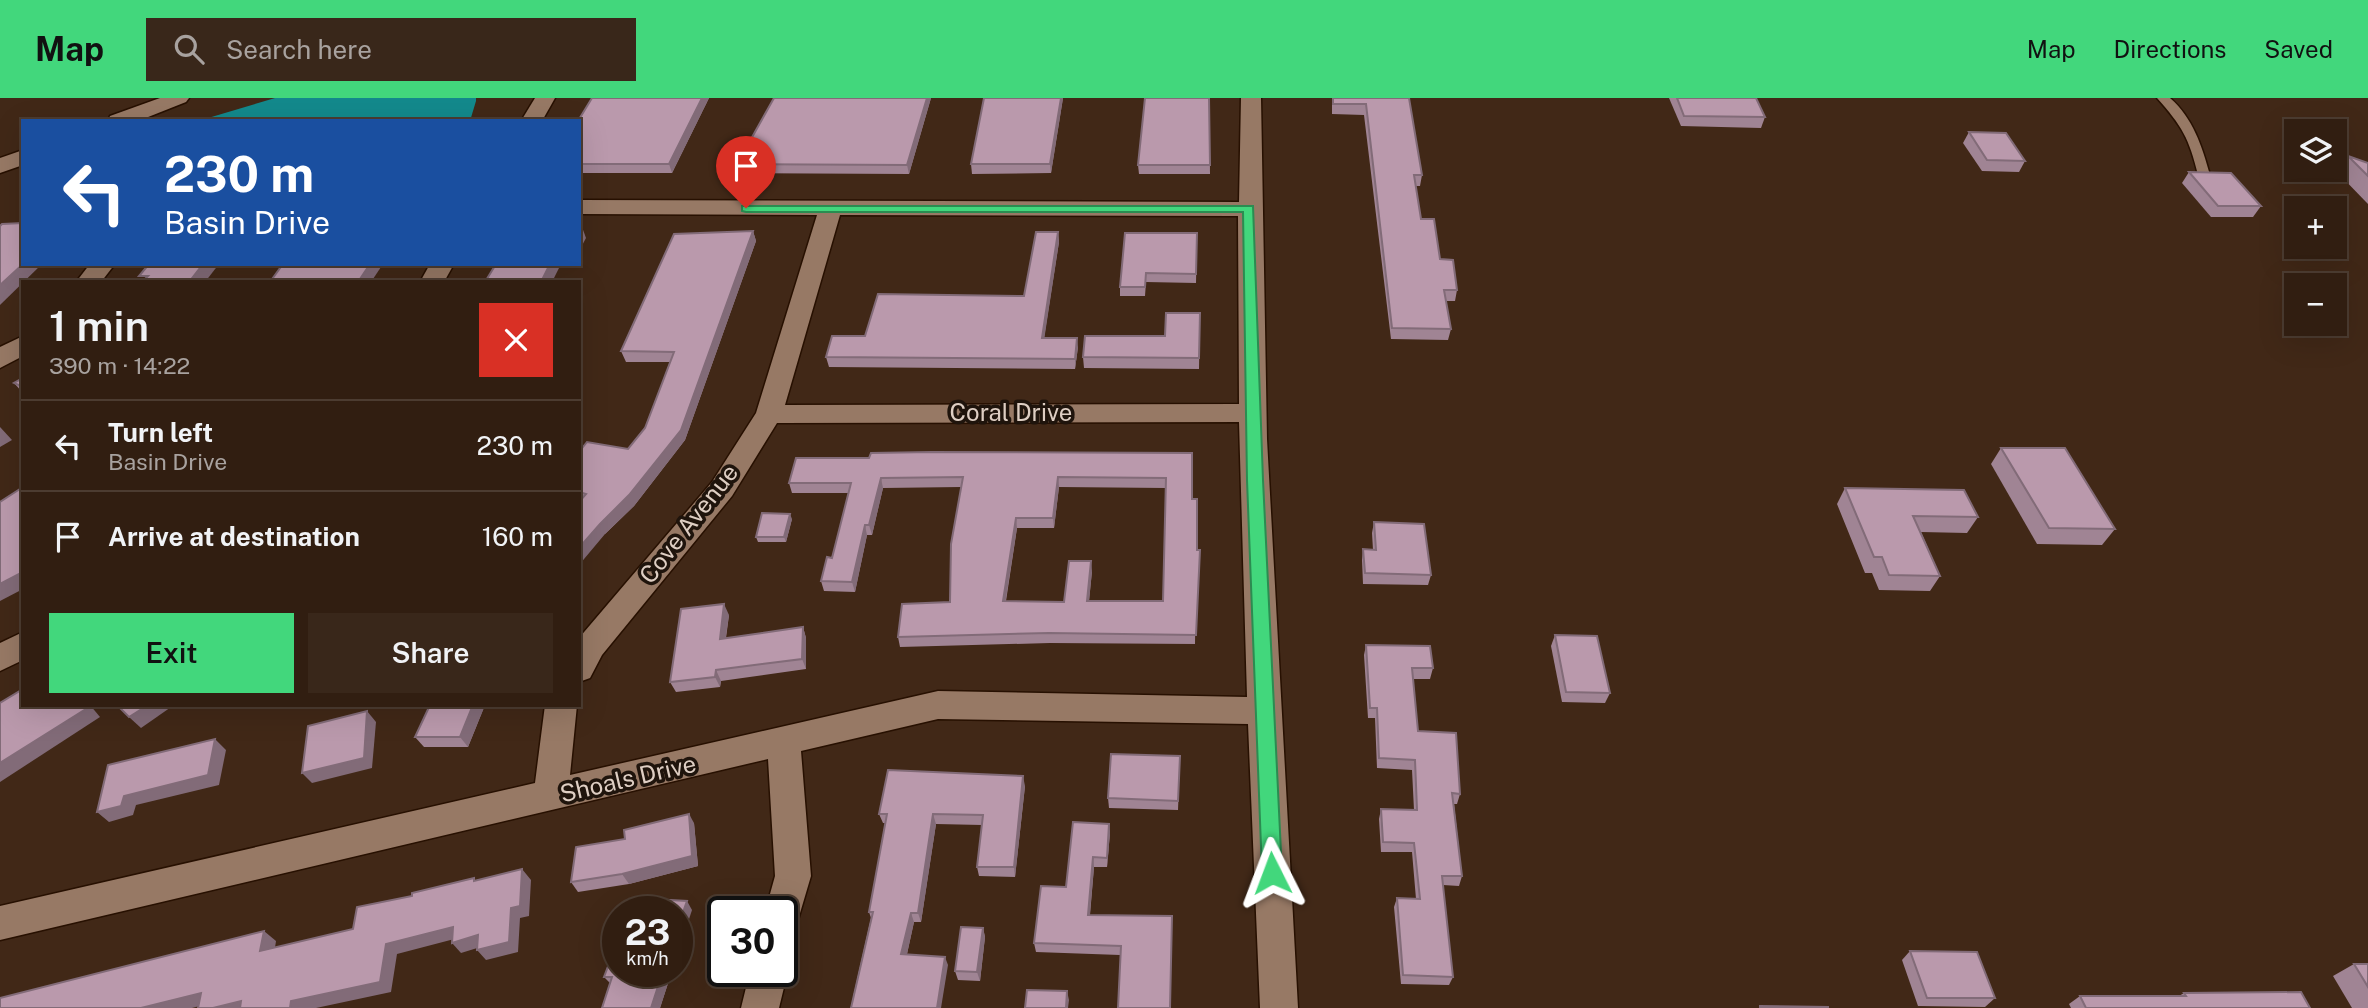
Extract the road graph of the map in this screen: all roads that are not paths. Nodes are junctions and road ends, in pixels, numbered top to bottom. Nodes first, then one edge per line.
1 (179, 98) edge
2 (545, 98) edge
3 (1251, 98) edge
4 (2163, 98) edge
5 (123, 119) edge
6 (532, 119) edge
7 (21, 158) edge
8 (0, 166) edge
9 (2204, 175) edge
10 (581, 207) edge
11 (830, 209) junction
12 (1249, 209) junction
13 (101, 266) edge
14 (90, 280) edge
15 (21, 345) edge
16 (0, 359) edge
17 (1253, 413) junction
18 (769, 414) junction
19 (21, 646) edge
20 (0, 658) edge
21 (581, 665) edge
22 (561, 707) edge
23 (1264, 711) junction
24 (784, 743) junction
25 (551, 797) junction
26 (788, 896) edge
27 (0, 923) edge
28 (765, 987) edge
29 (760, 1008) edge
30 (1279, 1008) edge

1 - 5 street
2 - 6 street
3 - 12 street
4 - 9 lane
7 - 8 street
10 - 11 street
11 - 12 street
11 - 18 street, Cove Avenue
12 - 17 street
13 - 14 street
15 - 16 street
17 - 18 street, Coral Drive
17 - 23 street
18 - 21 street, Cove Avenue
19 - 20 street
22 - 25 street
23 - 24 street, Shoals Drive
23 - 30 street
24 - 25 street, Shoals Drive
24 - 26 street
25 - 27 street, Shoals Drive
28 - 29 street

